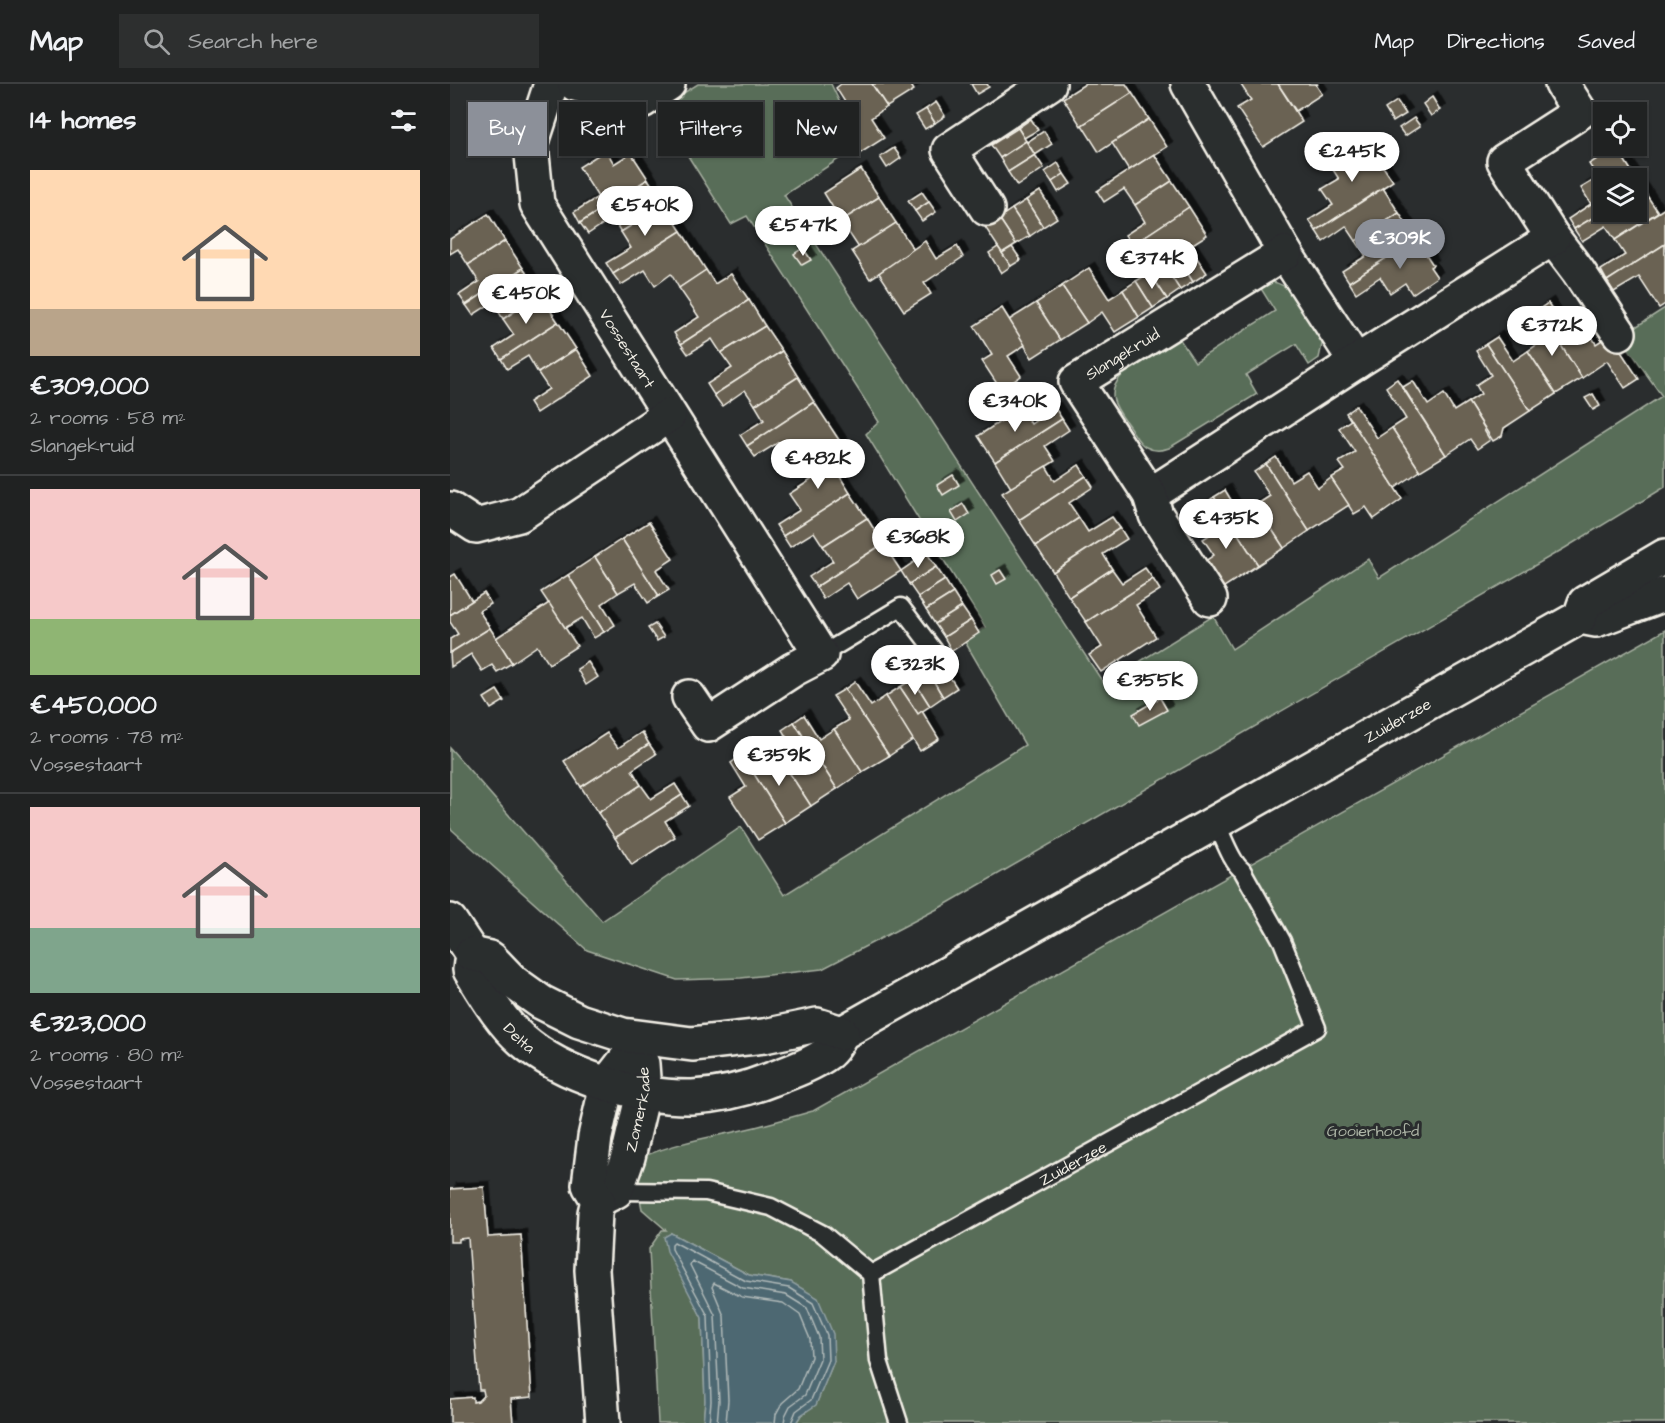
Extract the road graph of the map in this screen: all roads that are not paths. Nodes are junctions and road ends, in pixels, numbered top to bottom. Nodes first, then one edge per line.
1 (551, 84) edge
2 (574, 84) edge
3 (668, 84) edge
4 (1049, 84) edge
5 (1188, 84) edge
6 (1562, 84) edge
7 (987, 209) dead end
8 (1553, 238) junction
9 (1285, 253) junction
10 (1619, 333) dead end
11 (1356, 362) junction
12 (669, 415) junction
13 (1150, 495) junction
14 (450, 509) edge
15 (1665, 556) edge
16 (1665, 594) edge
17 (1210, 599) dead end
18 (1580, 617) junction
19 (936, 653) dead end
20 (821, 655) junction
21 (689, 697) dead end
22 (1216, 824) junction
23 (458, 938) edge
24 (842, 1033) junction
25 (642, 1039) junction
26 (608, 1084) junction
27 (644, 1092) junction
28 (607, 1196) junction
29 (871, 1275) junction
30 (603, 1423) edge
31 (899, 1423) edge

1 - 12 street, Vossestaart
2 - 3 street
4 - 7 street
5 - 9 street
6 - 8 street
8 - 10 street
8 - 11 street
9 - 11 street
9 - 13 street, Slangekruid
11 - 13 street
12 - 14 street
12 - 20 street, Vossestaart
13 - 17 street, Slangekruid
15 - 18 street, Zuiderzee
16 - 18 street, Zuiderzee
18 - 22 street, Zuiderzee
19 - 20 lane
20 - 21 street
22 - 24 street, Zuiderzee
22 - 29 lane, Zuiderzee
23 - 25 street, Delta
23 - 26 street, Delta
24 - 25 street
24 - 27 street, Zuiderzee
25 - 26 street, Zomerkade
25 - 27 street, Zomerkade
26 - 27 street, Zuiderzee
26 - 28 street, Zomerkade
27 - 28 street, Zomerkade
28 - 29 lane
28 - 30 street, Zomerkade
29 - 31 lane

